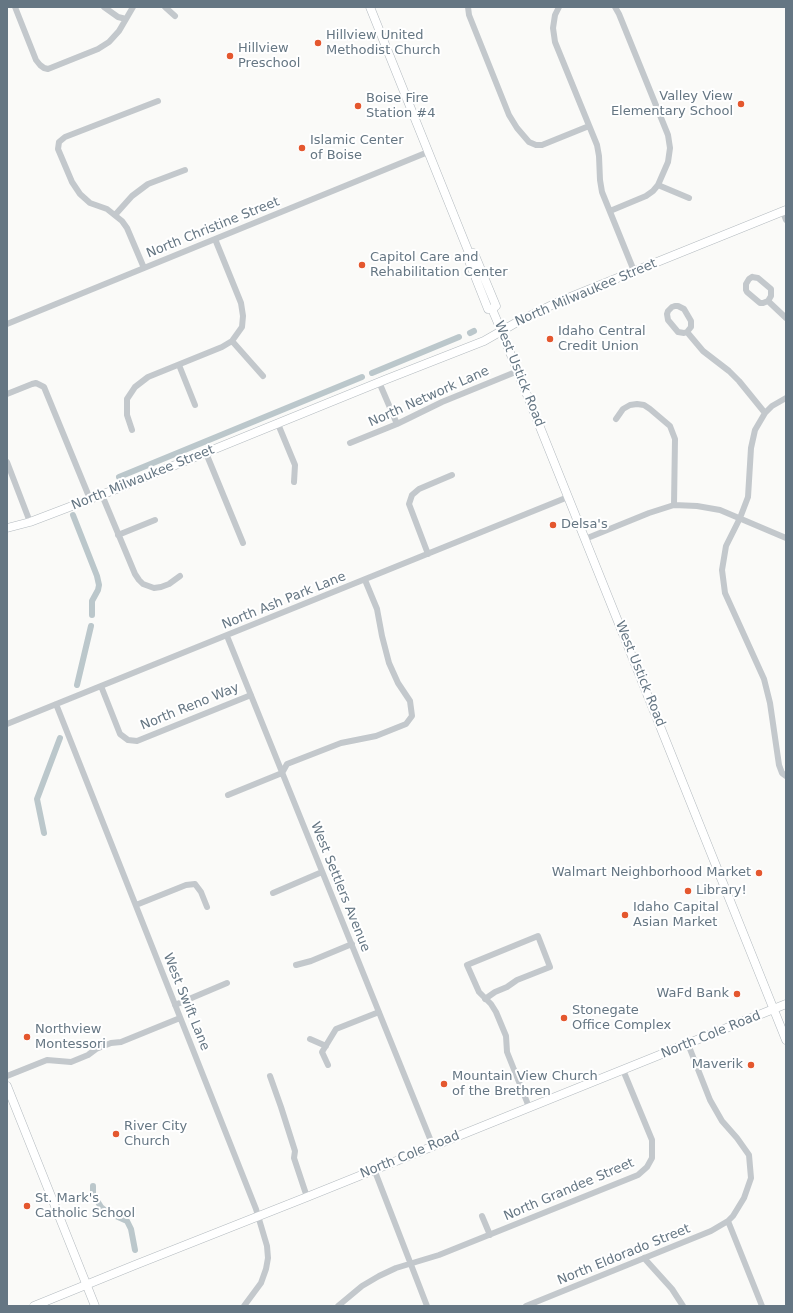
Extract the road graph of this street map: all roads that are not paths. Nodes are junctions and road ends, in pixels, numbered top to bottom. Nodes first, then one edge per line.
1 (15, 7) edge
2 (104, 7) edge
3 (133, 7) edge
4 (165, 7) edge
5 (370, 7) edge
6 (468, 7) edge
7 (559, 7) edge
8 (615, 7) edge
9 (175, 16) dead end
10 (126, 19) junction
11 (158, 101) dead end
12 (589, 126) junction
13 (428, 152) junction
14 (185, 170) dead end
15 (658, 185) junction
16 (689, 198) dead end
17 (610, 211) junction
18 (784, 211) edge
19 (115, 215) junction
20 (786, 220) edge
21 (215, 239) junction
22 (144, 268) junction
23 (634, 271) junction
24 (768, 301) junction
25 (786, 318) edge
26 (7, 324) edge
27 (501, 330) junction
28 (687, 332) junction
29 (232, 341) junction
30 (179, 365) junction
31 (518, 371) junction
32 (263, 376) dead end
33 (379, 382) junction
34 (7, 394) edge
35 (786, 398) edge
36 (195, 405) dead end
37 (765, 413) junction
38 (616, 419) dead end
39 (278, 424) junction
40 (397, 424) junction
41 (132, 430) dead end
42 (350, 444) dead end
43 (206, 453) junction
44 (7, 462) edge
45 (452, 475) dead end
46 (294, 482) dead end
47 (102, 495) junction
48 (568, 497) junction
49 (90, 499) junction
50 (674, 505) junction
51 (740, 518) junction
52 (155, 520) dead end
53 (30, 522) junction
54 (7, 528) edge
55 (118, 535) junction
56 (786, 538) edge
57 (585, 539) junction
58 (243, 543) dead end
59 (428, 554) junction
60 (180, 576) dead end
61 (365, 580) junction
62 (227, 636) junction
63 (101, 686) junction
64 (251, 695) junction
65 (56, 704) junction
66 (7, 724) edge
67 (282, 773) junction
68 (786, 776) edge
69 (228, 795) dead end
70 (322, 872) junction
71 (273, 893) dead end
72 (136, 906) junction
73 (207, 907) dead end
74 (352, 944) junction
75 (296, 964) dead end
76 (228, 983) dead end
77 (485, 999) junction
78 (786, 1004) edge
79 (175, 1005) junction
80 (774, 1010) junction
81 (379, 1012) junction
82 (180, 1018) junction
83 (310, 1039) dead end
84 (786, 1040) edge
85 (688, 1044) junction
86 (326, 1046) junction
87 (328, 1065) dead end
88 (623, 1070) junction
89 (7, 1076) edge
90 (270, 1076) dead end
91 (7, 1086) edge
92 (530, 1107) junction
93 (433, 1146) junction
94 (374, 1170) junction
95 (307, 1197) junction
96 (258, 1216) junction
97 (482, 1216) dead end
98 (728, 1221) junction
99 (490, 1235) junction
100 (644, 1258) junction
101 (411, 1265) junction
102 (86, 1284) junction
103 (34, 1306) edge
104 (95, 1306) edge
105 (244, 1306) edge
106 (338, 1306) edge
107 (427, 1306) edge
108 (526, 1306) edge
109 (683, 1306) edge
110 (762, 1306) edge

1 - 10 street
2 - 10 street
3 - 10 street
4 - 9 street
5 - 13 main road, West Ustick Road
6 - 12 street
7 - 12 street
8 - 15 street
11 - 19 street
12 - 17 street
13 - 21 street, North Christine Street
13 - 27 main road, West Ustick Road
14 - 19 street
15 - 16 street
15 - 17 street
17 - 23 street
18 - 20 street
18 - 23 main road, North Milwaukee Street
19 - 22 street
21 - 22 street, North Christine Street
21 - 29 street
22 - 26 street, North Christine Street
23 - 27 main road, North Milwaukee Street
24 - 24 street
24 - 25 street
27 - 31 main road, West Ustick Road
27 - 33 main road, North Milwaukee Street
28 - 28 street
28 - 37 street
29 - 30 street
29 - 32 street
30 - 36 street
30 - 41 street
31 - 40 street, North Network Lane
31 - 48 main road, West Ustick Road
33 - 39 main road, North Milwaukee Street
33 - 40 street
34 - 49 street
35 - 37 street
37 - 51 street
38 - 50 street
39 - 43 main road, North Milwaukee Street
39 - 46 street
40 - 42 street, North Network Lane
43 - 47 main road, North Milwaukee Street
43 - 58 street
44 - 53 street
45 - 59 street
47 - 49 main road, North Milwaukee Street
47 - 55 street
48 - 57 main road, West Ustick Road
48 - 59 street, North Ash Park Lane
49 - 53 main road, North Milwaukee Street
50 - 51 street
50 - 57 street
51 - 56 street
51 - 68 street
52 - 55 street
53 - 54 main road, North Milwaukee Street
55 - 60 street
57 - 80 main road, West Ustick Road
59 - 61 street, North Ash Park Lane
61 - 62 street, North Ash Park Lane
61 - 67 street
62 - 63 street, North Ash Park Lane
62 - 64 street, West Settlers Avenue
63 - 64 street, North Reno Way
63 - 65 street, North Ash Park Lane
64 - 67 street, West Settlers Avenue
65 - 66 street, North Ash Park Lane
65 - 72 street, West Swift Lane
67 - 69 street
67 - 70 street, West Settlers Avenue
70 - 71 street
70 - 74 street, West Settlers Avenue
72 - 73 street
72 - 79 street, West Swift Lane
74 - 75 street
74 - 81 street, West Settlers Avenue
76 - 79 street
77 - 77 street
77 - 92 street
78 - 80 main road, North Cole Road
79 - 82 street, West Swift Lane
80 - 84 main road, West Ustick Road
80 - 85 main road, North Cole Road
81 - 86 street
81 - 93 street, West Settlers Avenue
82 - 89 street
82 - 96 street, West Swift Lane
83 - 86 street
85 - 88 main road, North Cole Road
85 - 98 street
86 - 87 street
88 - 92 main road, North Cole Road
88 - 99 street, North Grandee Street
90 - 95 street
91 - 102 main road
92 - 93 main road, North Cole Road
93 - 94 main road, North Cole Road
94 - 95 main road, North Cole Road
94 - 101 street
95 - 96 main road, North Cole Road
96 - 102 main road, North Cole Road
96 - 105 street, West Swift Lane
97 - 99 street
98 - 100 street, North Eldorado Street
98 - 110 street
99 - 101 street, North Grandee Street
100 - 108 street, North Eldorado Street
100 - 109 street
101 - 106 street, North Grandee Street
101 - 107 street
102 - 103 main road, North Cole Road
102 - 104 main road

